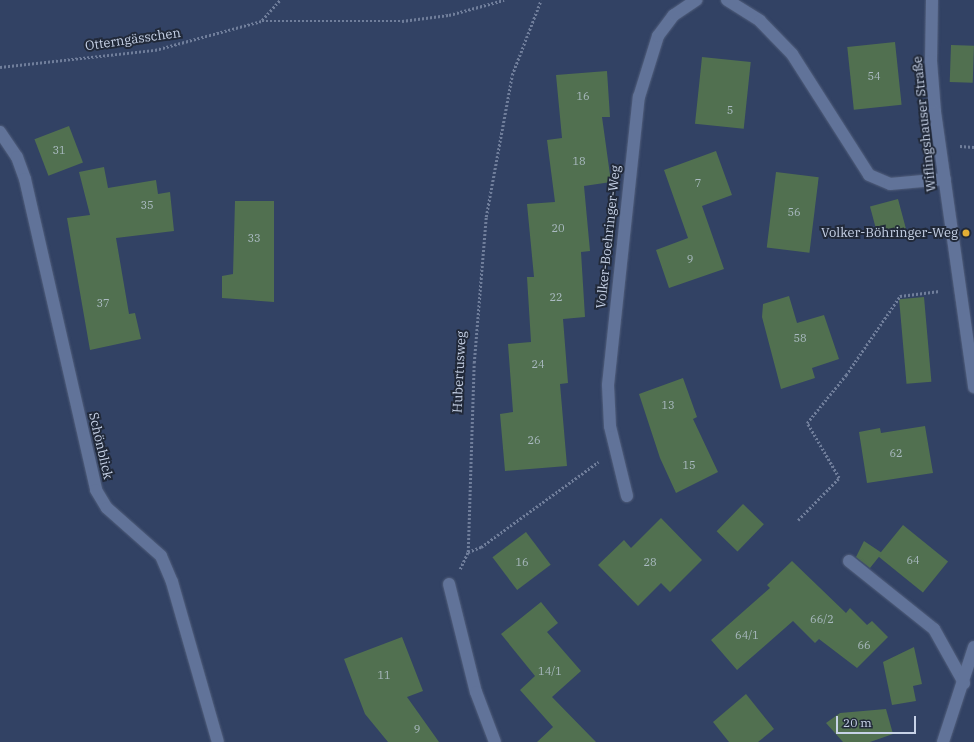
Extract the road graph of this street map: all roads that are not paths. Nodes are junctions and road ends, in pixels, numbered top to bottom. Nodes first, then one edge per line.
1 (696, 0) edge
2 (727, 0) edge
3 (932, 0) edge
4 (0, 132) edge
5 (945, 179) junction
6 (974, 388) edge
7 (626, 496) dead end
8 (849, 561) dead end
9 (449, 584) road end
10 (974, 647) edge
11 (964, 683) junction
12 (218, 742) edge
13 (495, 742) edge
14 (943, 742) edge

1 - 7 street, Volker-Boehringer-Weg
2 - 5 street
3 - 5 street, Wiflingshauser Straße
4 - 12 street, Schönblick
5 - 6 street, Wiflingshauser Straße
8 - 11 street
9 - 13 street
10 - 11 street
11 - 14 street

